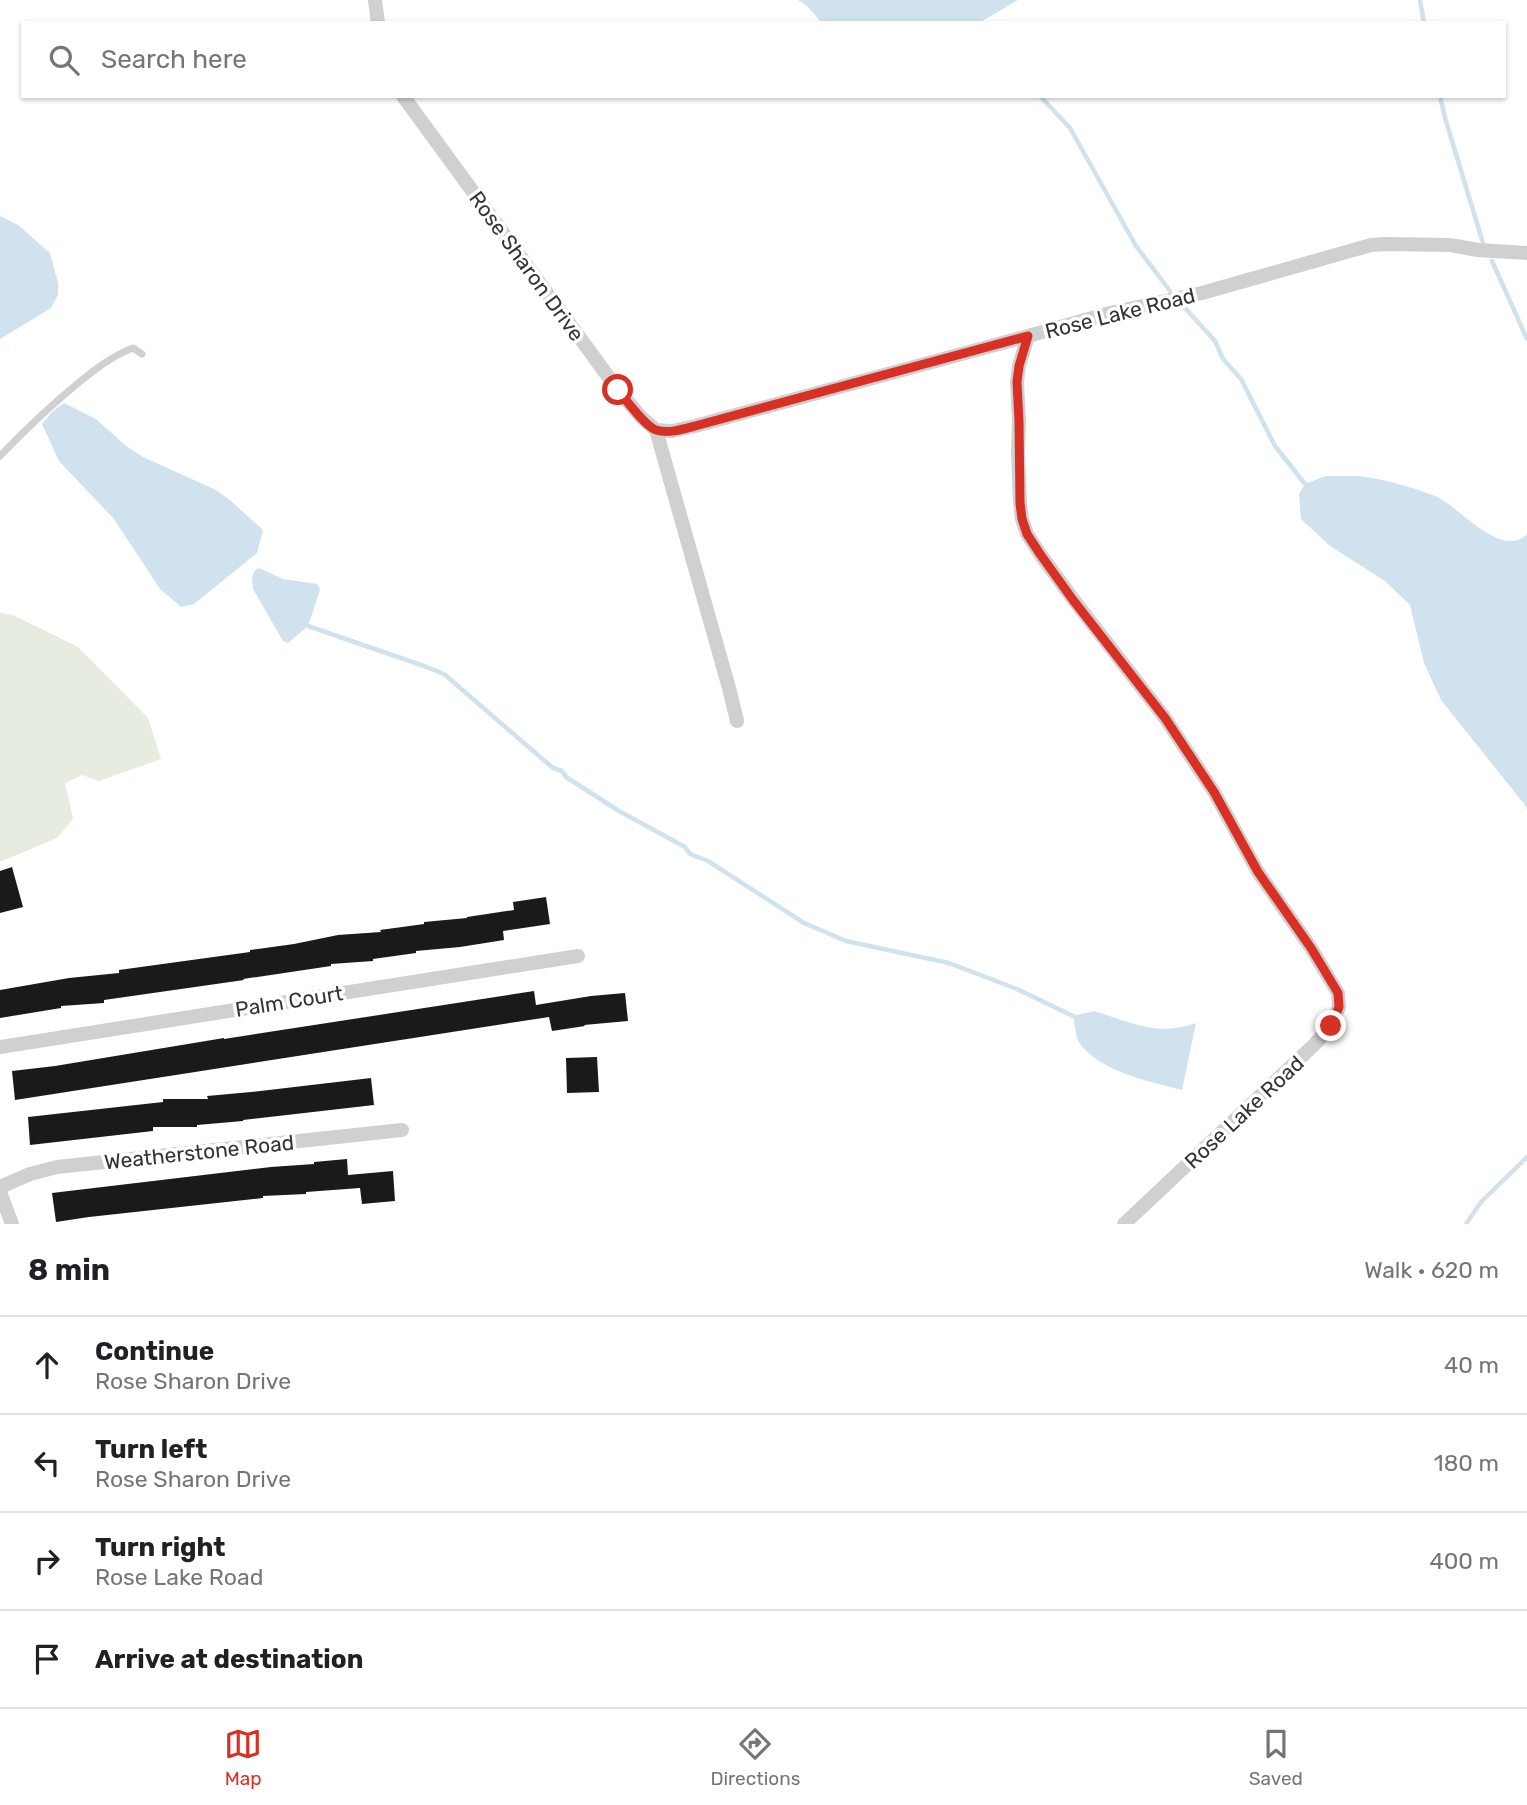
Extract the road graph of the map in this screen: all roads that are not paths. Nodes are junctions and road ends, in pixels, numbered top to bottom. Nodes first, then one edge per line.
1 (375, 0) edge
2 (378, 21) edge
3 (404, 98) edge
4 (1527, 253) edge
5 (1028, 336) junction
6 (142, 354) dead end
7 (656, 430) junction
8 (0, 456) edge
9 (737, 721) dead end
10 (578, 956) dead end
11 (0, 1046) edge
12 (402, 1130) dead end
13 (0, 1189) edge
14 (12, 1224) edge
15 (1124, 1224) edge

1 - 2 street
3 - 7 street, Rose Sharon Drive
4 - 5 street, Rose Lake Road
5 - 7 street
5 - 15 street, Rose Lake Road
6 - 8 lane
7 - 9 street, Rose Sharon Drive
10 - 11 street, Palm Court
12 - 13 street, Weatherstone Road
13 - 14 street

